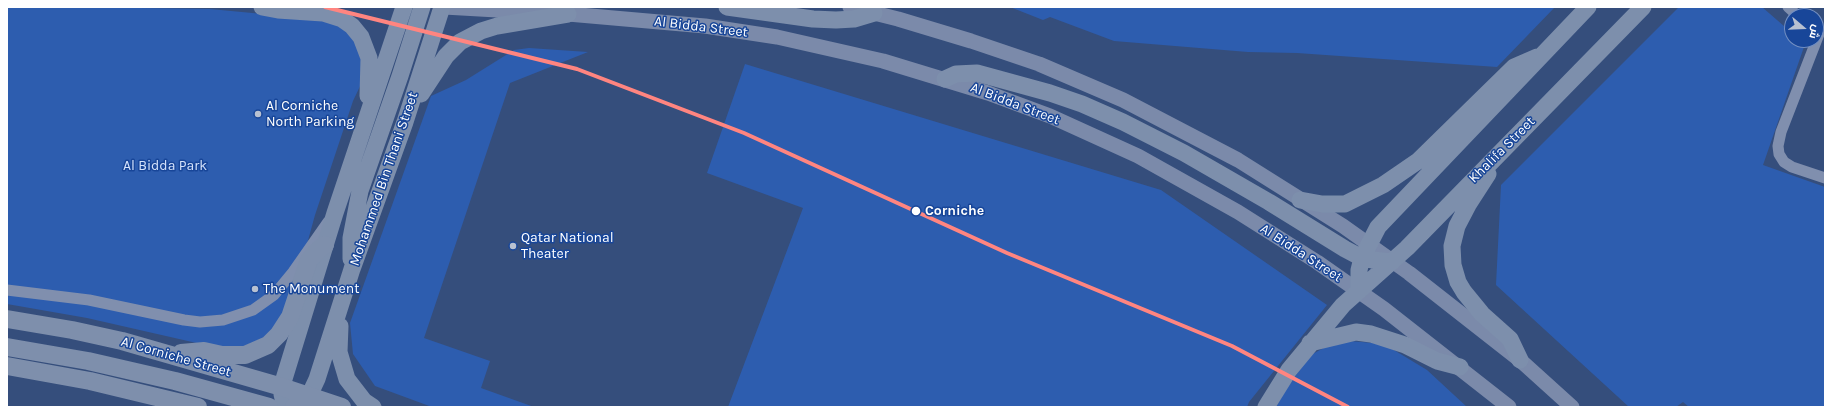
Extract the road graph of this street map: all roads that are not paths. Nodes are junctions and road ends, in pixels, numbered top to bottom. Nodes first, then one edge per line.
1 (262, 7) edge
2 (404, 7) edge
3 (422, 7) edge
4 (443, 7) edge
5 (726, 7) edge
6 (850, 7) edge
7 (1588, 7) edge
8 (1643, 7) edge
9 (874, 12) junction
10 (568, 14) junction
11 (1815, 48) edge
12 (1546, 52) junction
13 (946, 79) junction
14 (368, 113) junction
15 (405, 122) junction
16 (1497, 156) junction
17 (1825, 178) edge
18 (1300, 200) junction
19 (334, 213) junction
20 (325, 245) junction
21 (1365, 251) junction
22 (1392, 262) junction
23 (352, 269) junction
24 (7, 290) edge
25 (1359, 291) junction
26 (341, 304) junction
27 (7, 319) edge
28 (1310, 343) junction
29 (7, 347) edge
30 (172, 355) junction
31 (1520, 360) junction
32 (7, 366) edge
33 (1460, 367) junction
34 (282, 387) junction
35 (309, 396) junction
36 (198, 407) edge
37 (269, 407) edge
38 (285, 407) edge
39 (294, 407) edge
40 (342, 407) edge
41 (373, 407) edge
42 (1266, 407) edge
43 (1508, 407) edge
44 (1572, 407) edge

1 - 14 main road
2 - 14 main road
3 - 23 main road
4 - 10 main road, Al Bidda Street
4 - 15 main road, Mohammed Bin Thani Street
5 - 9 main road
6 - 9 main road
7 - 12 main road
8 - 16 main road, Khalifa Street
9 - 18 main road
10 - 13 main road, Al Bidda Street
10 - 15 main road
11 - 17 street
12 - 18 main road
12 - 21 main road
13 - 21 main road
13 - 25 main road, Al Bidda Street
14 - 19 main road
15 - 23 main road, Mohammed Bin Thani Street
16 - 22 main road, Khalifa Street
16 - 31 main road
18 - 21 main road
19 - 20 main road
19 - 24 street
20 - 30 highway
20 - 34 main road
21 - 22 main road
21 - 25 main road
22 - 25 main road, Khalifa Street
22 - 31 main road
23 - 26 main road, Mohammed Bin Thani Street
25 - 28 main road, Khalifa Street
25 - 33 main road, Al Bidda Street
26 - 35 main road, Mohammed Bin Thani Street
26 - 41 main road
27 - 30 highway, Al Corniche Street
28 - 33 main road
28 - 42 main road, Khalifa Street
29 - 37 highway
30 - 34 highway, Al Corniche Street
31 - 44 main road
32 - 36 highway
33 - 43 main road, Al Bidda Street
34 - 35 highway, Al Corniche Street
34 - 38 main road
35 - 39 highway
35 - 40 highway, Al Corniche Street

